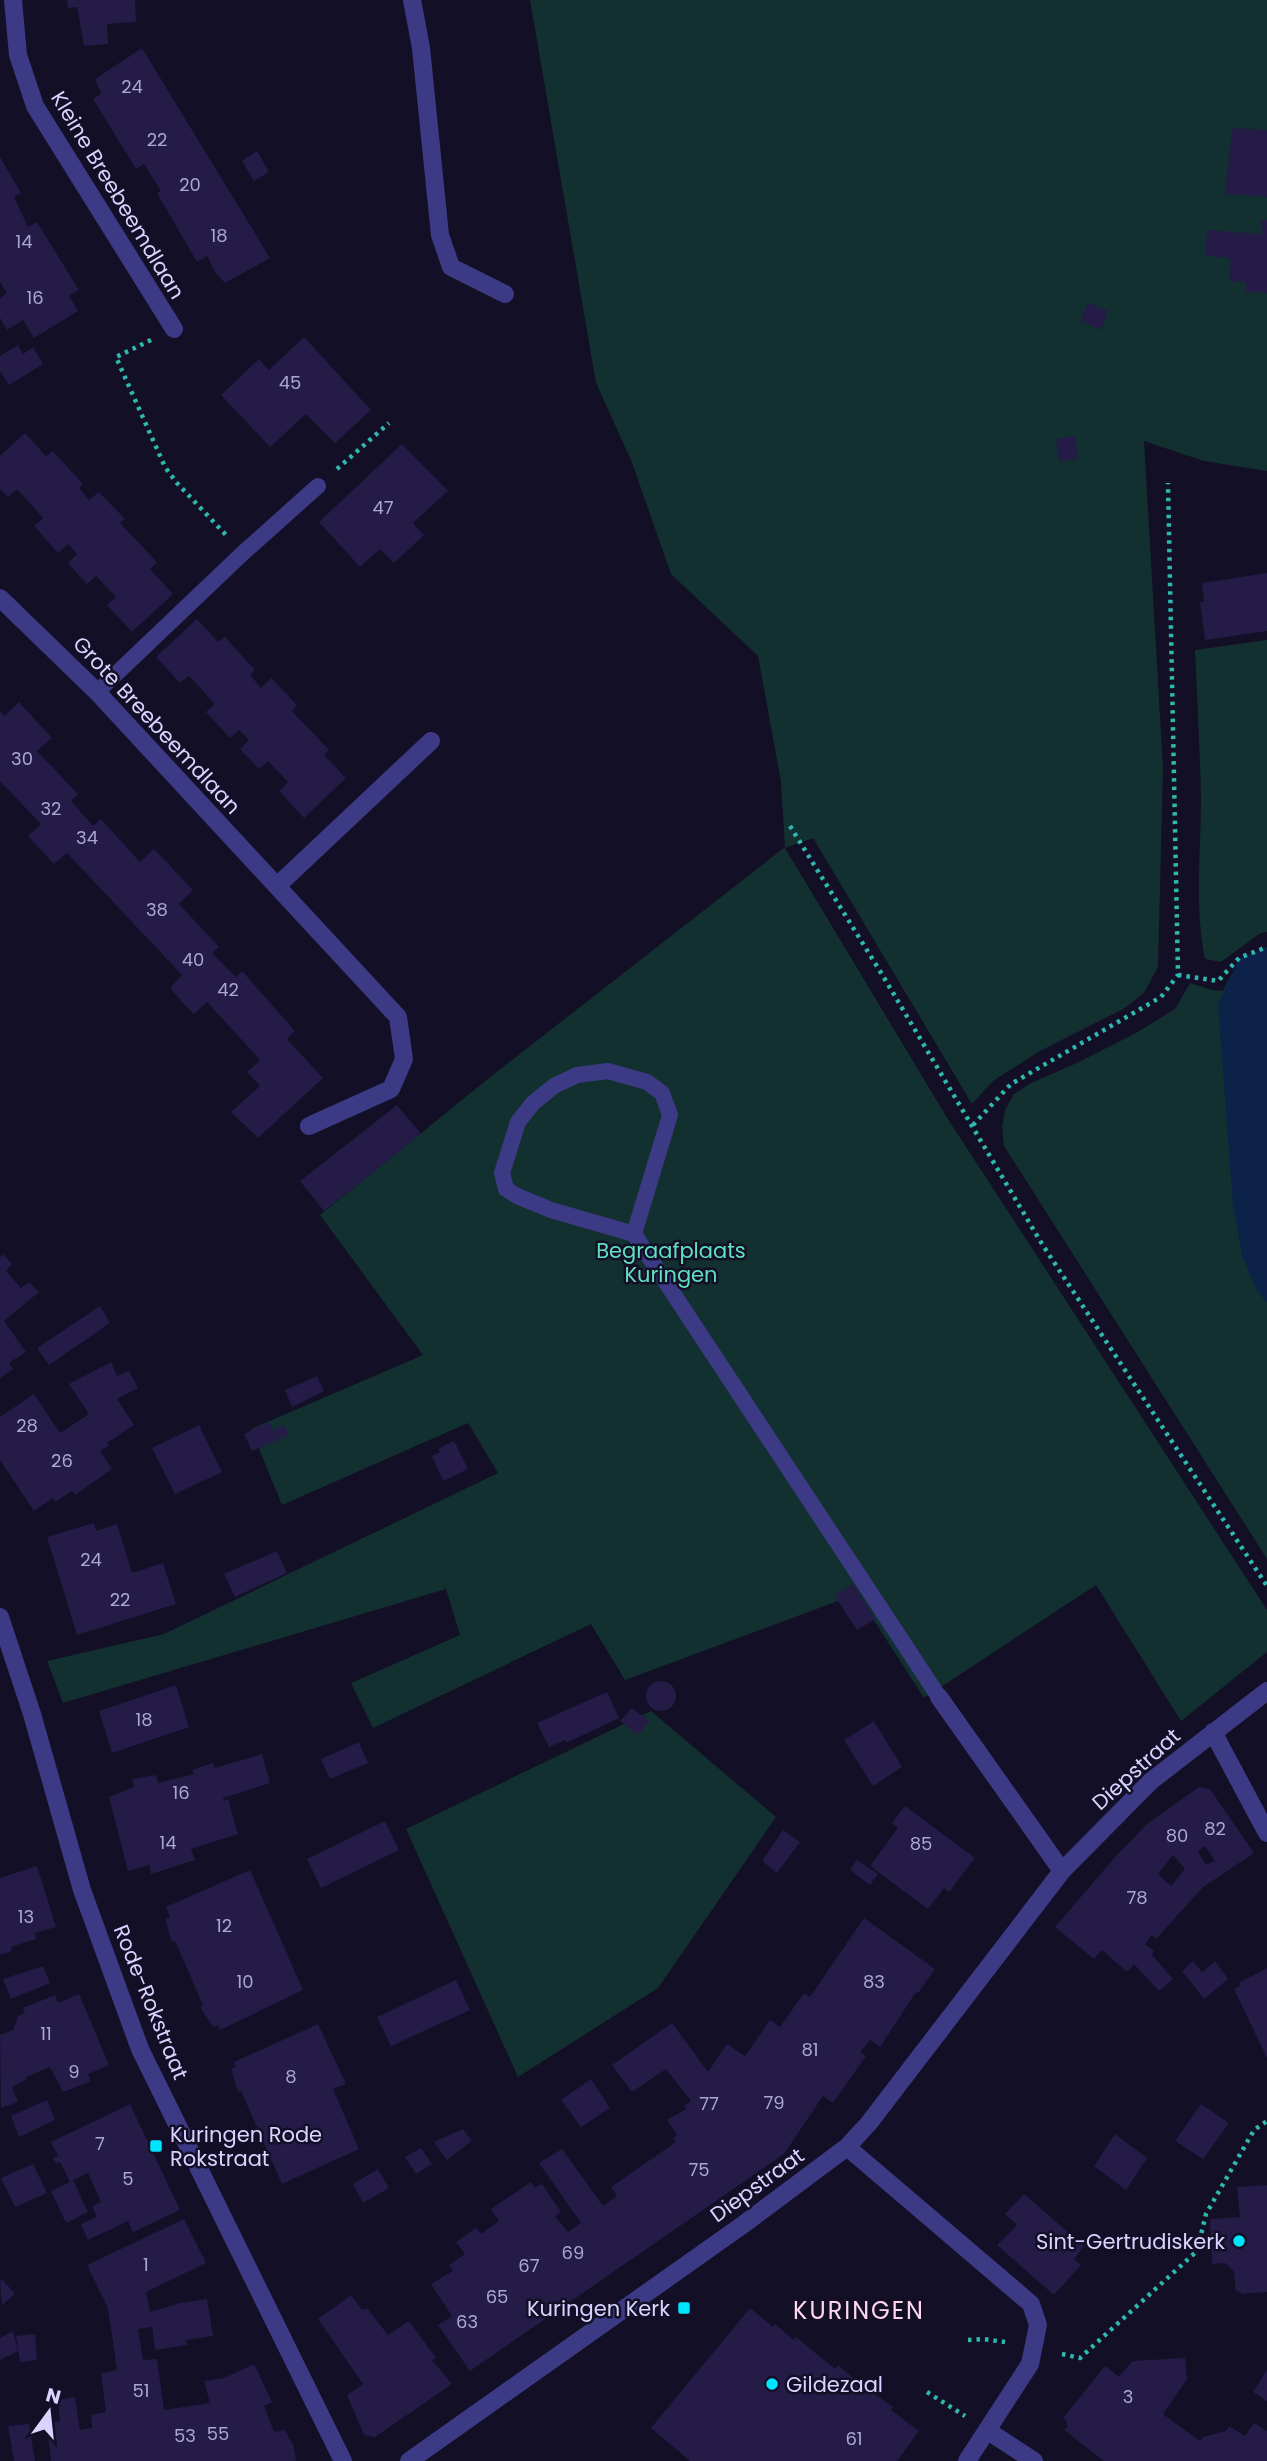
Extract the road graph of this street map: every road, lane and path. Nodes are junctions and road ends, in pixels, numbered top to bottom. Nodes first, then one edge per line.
1 (13, 0) edge
2 (412, 0) edge
3 (505, 294) dead end
4 (174, 329) joint
5 (389, 423) dead end
6 (1168, 482) dead end
7 (318, 486) joint
8 (243, 553) junction
9 (0, 598) edge
10 (97, 692) junction
11 (431, 741) dead end
12 (790, 826) dead end
13 (277, 886) junction
14 (1267, 947) edge
15 (1178, 975) junction
16 (973, 1125) junction
17 (309, 1126) dead end
18 (634, 1234) junction
19 (1267, 1586) edge
20 (0, 1617) edge
21 (1267, 1691) edge
22 (939, 1697) joint
23 (1213, 1732) junction
24 (1267, 1833) edge
25 (1062, 1871) junction
26 (1267, 2121) edge
27 (847, 2147) junction
28 (968, 2340) dead end
29 (1035, 2347) junction
30 (927, 2392) dead end
31 (988, 2431) junction
32 (343, 2461) edge
33 (409, 2461) edge
34 (967, 2461) edge
35 (1034, 2461) edge

1 - 4 street, Kleine Breebeemdlaan
2 - 3 street
4 - 8 path
5 - 7 path
6 - 15 path
7 - 8 lane
8 - 10 lane
9 - 10 street, Grote Breebeemdlaan
10 - 13 street, Grote Breebeemdlaan
11 - 13 street
12 - 16 path
13 - 17 street, Grote Breebeemdlaan
14 - 15 path
15 - 16 path
16 - 19 path
18 - 18 lane
18 - 22 lane
20 - 32 street, Rode-Rokstraat
21 - 23 street, Diepstraat
22 - 25 street
23 - 24 street
23 - 25 street, Diepstraat
25 - 27 street, Diepstraat
26 - 29 path
27 - 29 street
27 - 33 street, Diepstraat
28 - 29 path
29 - 31 street
30 - 31 path
31 - 34 street
31 - 35 street

